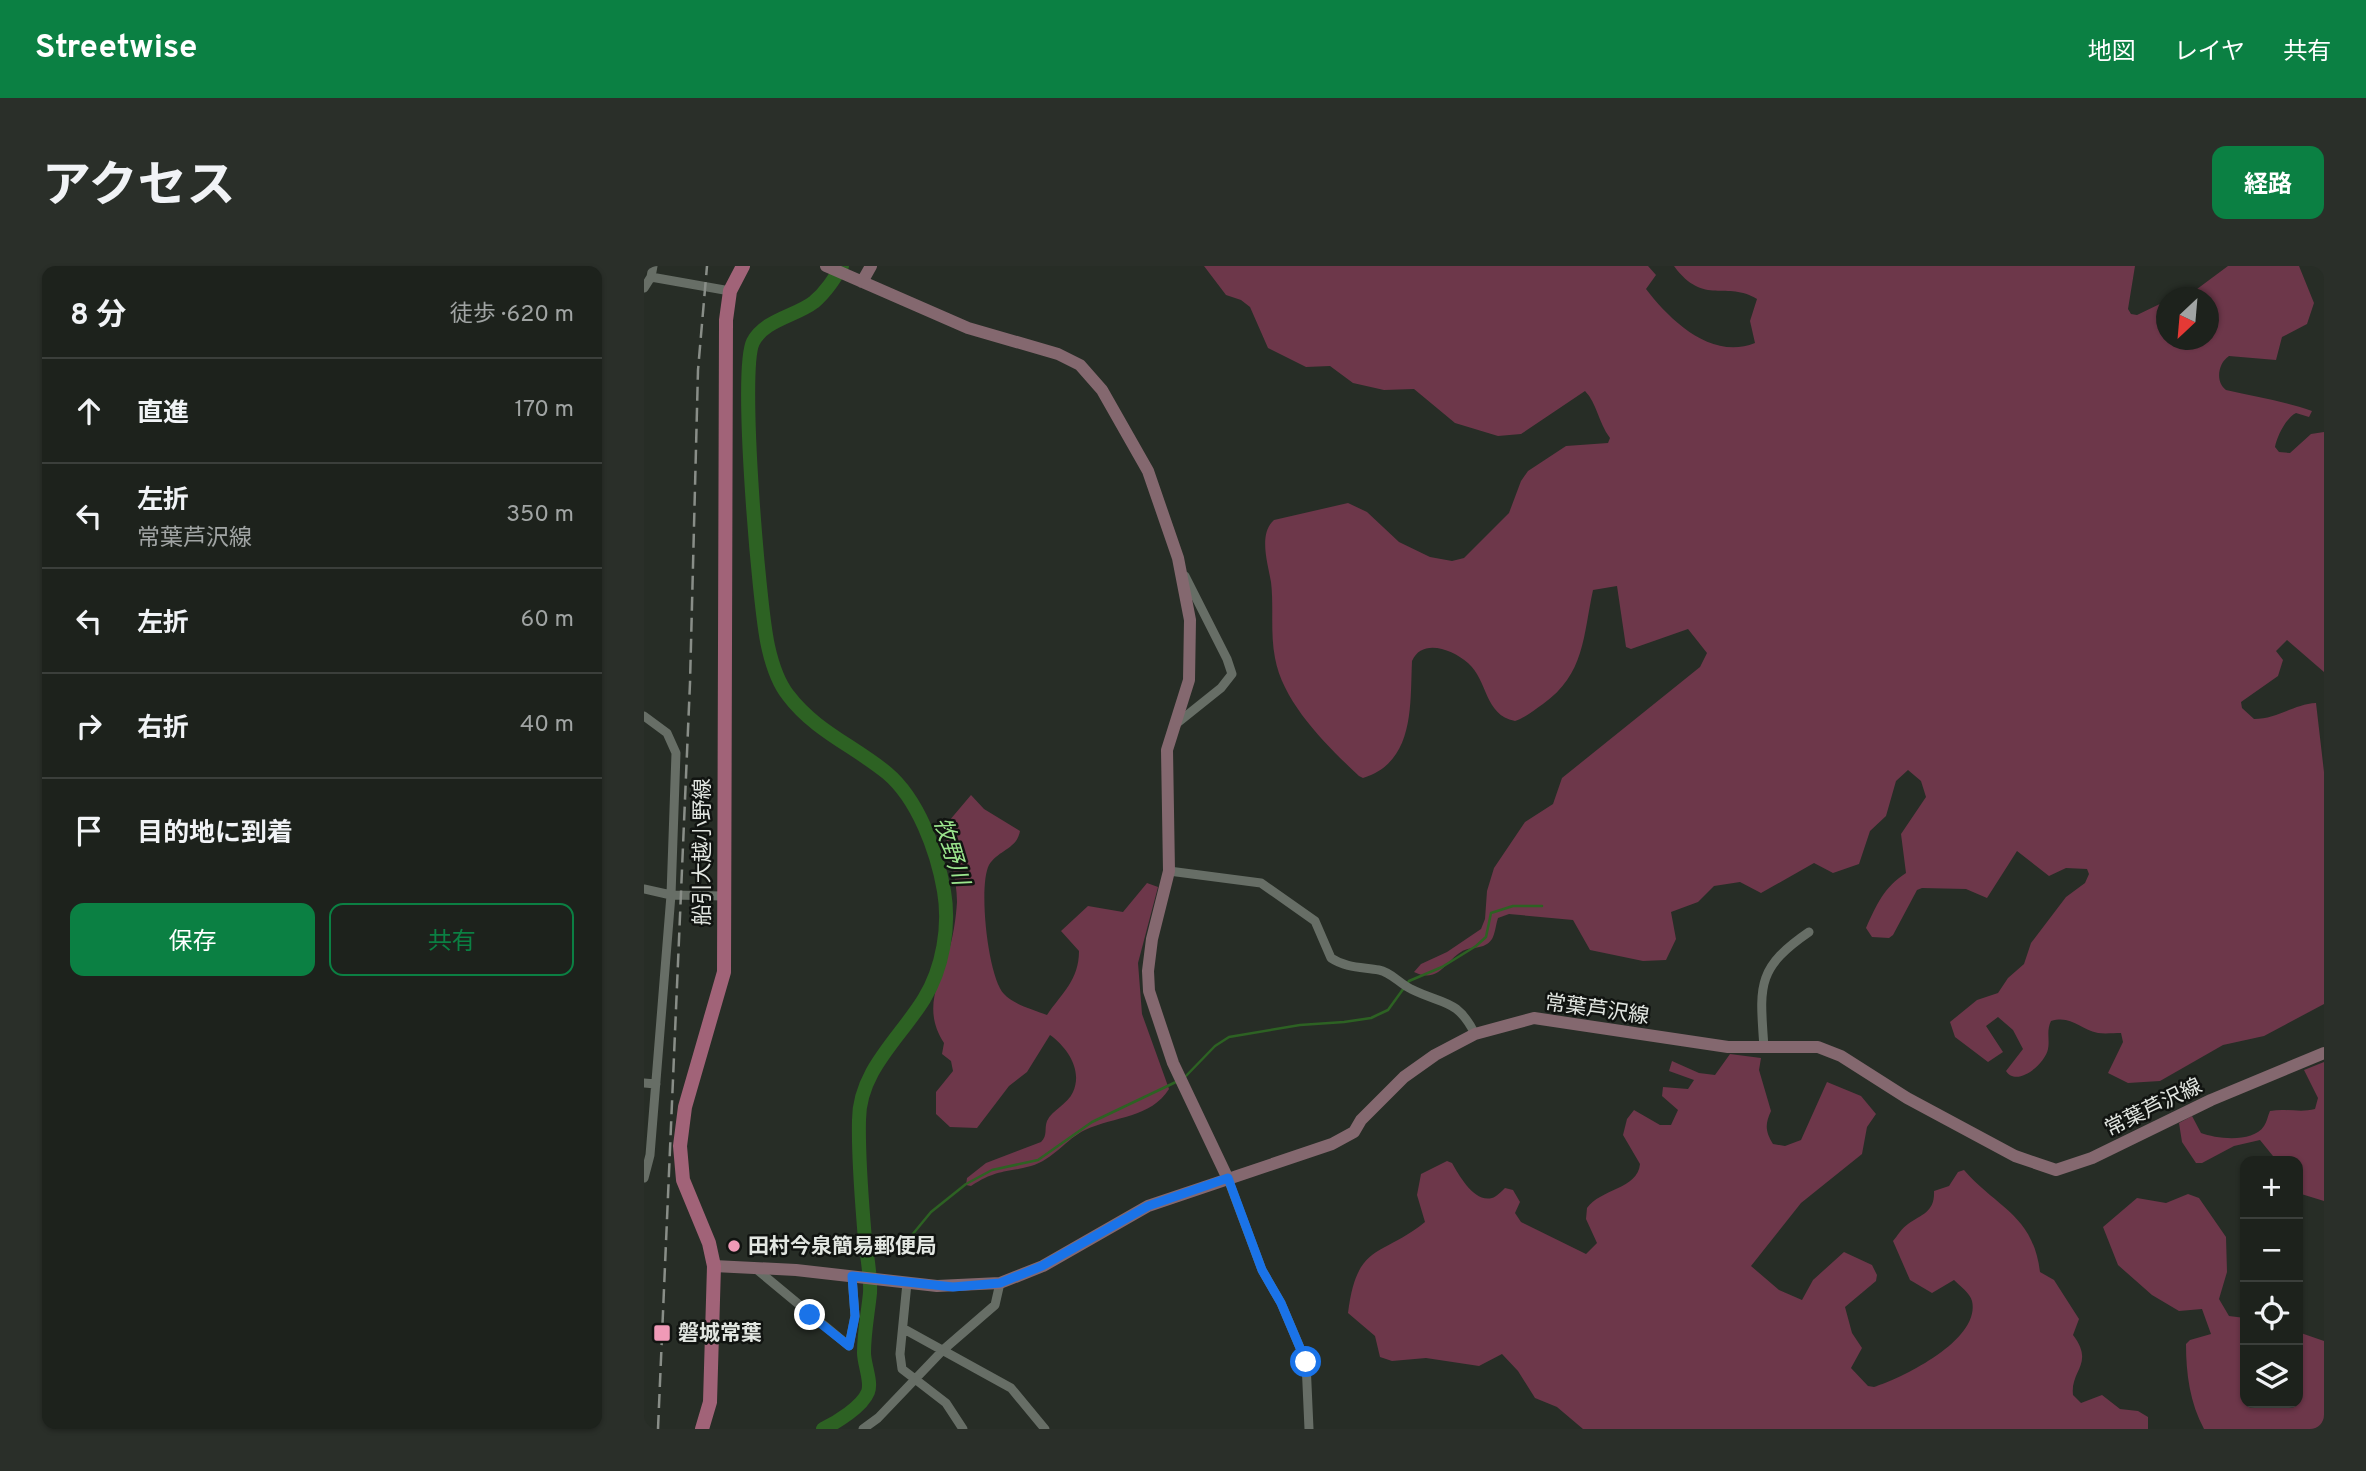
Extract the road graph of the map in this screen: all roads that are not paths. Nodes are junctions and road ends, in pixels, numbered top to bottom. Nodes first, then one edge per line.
1 (653, 266) edge
2 (743, 266) edge
3 (826, 266) edge
4 (871, 266) edge
5 (651, 277) junction
6 (856, 280) junction
7 (644, 288) edge
8 (730, 291) junction
9 (1180, 566) junction
10 (644, 716) edge
11 (1176, 724) junction
12 (1169, 871) junction
13 (644, 889) edge
14 (671, 895) junction
15 (723, 896) junction
16 (1809, 932) dead end
17 (1475, 1034) junction
18 (1764, 1048) junction
19 (2324, 1054) edge
20 (644, 1083) edge
21 (656, 1084) junction
22 (644, 1178) edge
23 (1228, 1178) junction
24 (714, 1266) junction
25 (755, 1268) junction
26 (852, 1276) junction
27 (907, 1283) junction
28 (1000, 1283) junction
29 (904, 1329) junction
30 (943, 1350) junction
31 (913, 1380) junction
32 (702, 1429) edge
33 (863, 1429) edge
34 (963, 1429) edge
35 (1045, 1429) edge
36 (1309, 1429) edge

1 - 5 street
2 - 8 main road, 船引大越小野線
3 - 6 main road
4 - 6 main road
5 - 7 street
5 - 8 street
6 - 9 main road
8 - 15 main road, 船引大越小野線
9 - 11 main road
9 - 11 street
10 - 14 street
11 - 12 main road
12 - 17 street
12 - 23 main road
13 - 14 street
14 - 15 street
14 - 21 street
15 - 24 main road, 船引大越小野線
16 - 18 street
17 - 18 main road, 常葉芦沢線
17 - 23 main road, 常葉芦沢線
18 - 19 main road, 常葉芦沢線
20 - 21 street
21 - 22 street
23 - 28 main road, 常葉芦沢線
23 - 36 street
24 - 25 main road, 常葉芦沢線
24 - 32 main road, 船引大越小野線
25 - 26 main road, 常葉芦沢線
25 - 26 street
26 - 27 main road, 常葉芦沢線
27 - 28 main road, 常葉芦沢線
27 - 29 street
28 - 30 street
29 - 30 street
29 - 31 street
30 - 31 street
30 - 35 street
31 - 33 street
31 - 34 street

